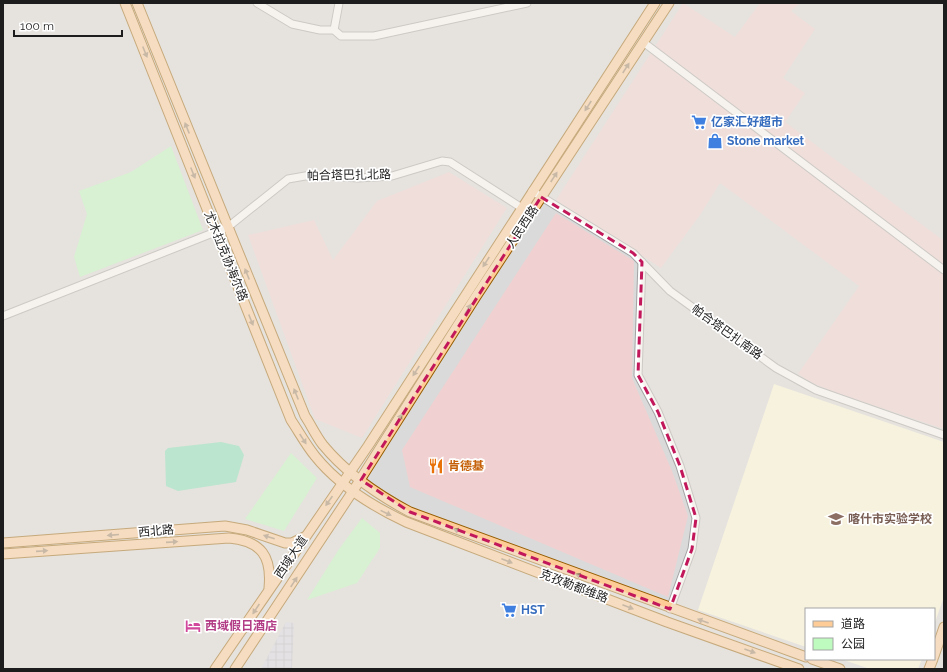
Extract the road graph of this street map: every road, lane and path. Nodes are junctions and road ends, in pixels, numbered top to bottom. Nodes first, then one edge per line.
1 (125, 3) edge
2 (137, 3) edge
3 (257, 3) edge
4 (339, 3) edge
5 (527, 3) edge
6 (655, 3) edge
7 (669, 3) edge
8 (334, 30) junction
9 (643, 42) junction
10 (532, 191) junction
11 (541, 197) junction
12 (521, 208) junction
13 (530, 214) junction
14 (228, 227) junction
15 (216, 232) junction
16 (642, 262) junction
17 (944, 270) edge
18 (3, 316) edge
19 (944, 434) edge
20 (368, 446) joint
21 (378, 453) joint
22 (350, 471) junction
23 (361, 480) junction
24 (342, 483) junction
25 (353, 491) junction
26 (305, 536) junction
27 (3, 543) edge
28 (3, 554) edge
29 (268, 590) junction
30 (670, 609) junction
31 (944, 628) edge
32 (935, 653) edge
33 (805, 657) edge
34 (815, 660) edge
35 (215, 669) edge
36 (235, 669) edge
37 (800, 669) edge
38 (840, 669) edge

1 -> 15 main road, 尤木拉克协海尔路
14 -> 2 main road, 尤木拉克协海尔路
3 - 8 street
4 - 8 street
5 - 8 street
6 -> 10 main road, 人民西路
7 - 9 main road, 人民西路
11 -> 9 main road, 人民西路
9 - 17 street
10 - 11 street, 帕合塔巴扎南路
10 - 12 main road, 人民西路
11 - 13 main road, 人民西路
11 - 16 street, 帕合塔巴扎南路
12 - 13 street, 帕合塔巴扎北路
12 - 14 street, 帕合塔巴扎北路
12 -> 20 main road, 人民西路
21 -> 13 main road, 人民西路
14 - 15 street, 帕合塔巴扎北路
22 -> 14 main road, 尤木拉克协海尔路
15 - 18 street, 帕合塔巴扎北路
15 -> 24 main road, 尤木拉克协海尔路
16 - 19 street, 帕合塔巴扎南路
16 - 30 street
20 - 22 main road, 西域大道
21 - 23 main road, 西域大道
22 - 23 main road, 尤木拉克协海尔路
22 - 24 main road, 西域大道
23 - 25 main road, 西域大道
30 -> 23 main road, 克孜勒都维路
24 - 25 main road, 尤木拉克协海尔路
24 -> 26 main road, 西域大道
36 -> 25 main road, 西域大道
25 -> 37 main road, 克孜勒都维路
26 -> 27 main road, 西北路
26 - 29 main road, 西域大道
28 -> 29 main road, 西北路
29 -> 35 main road, 西域大道
33 -> 30 main road, 克孜勒都维路
31 - 32 main road
34 - 38 main road

